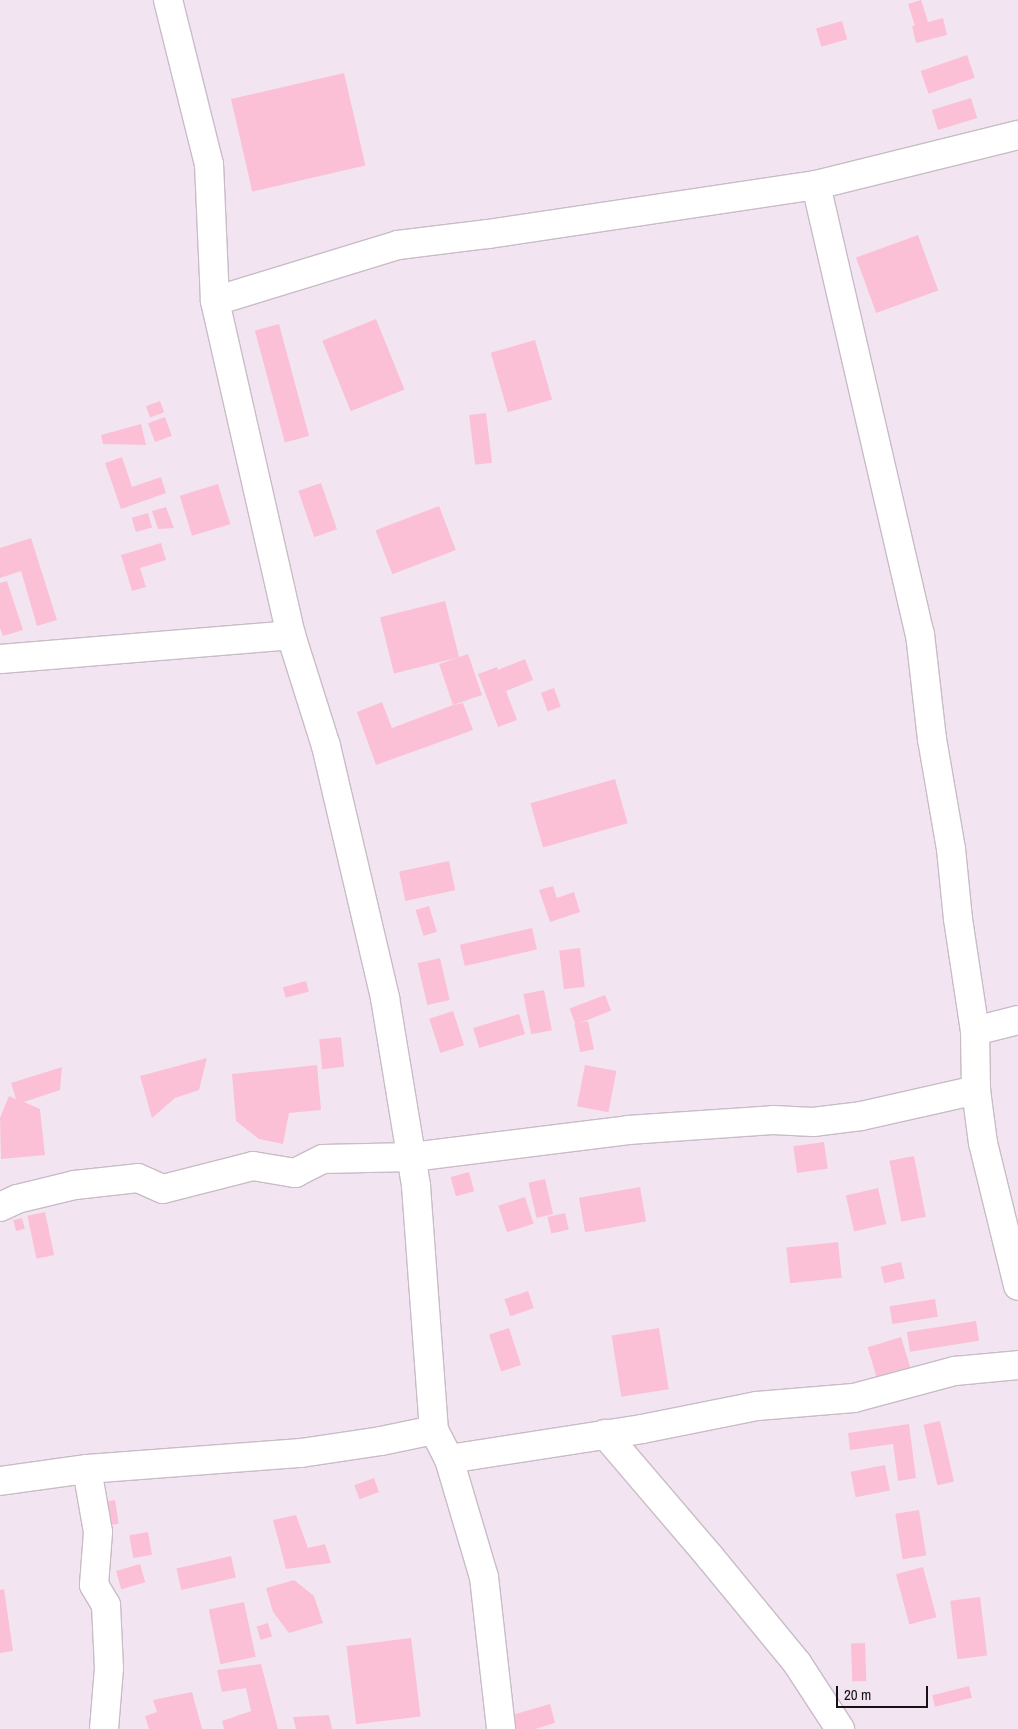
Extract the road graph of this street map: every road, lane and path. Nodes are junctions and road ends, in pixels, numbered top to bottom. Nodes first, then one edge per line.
1 (168, 0) edge
2 (1018, 135) edge
3 (816, 185) junction
4 (215, 301) junction
5 (290, 635) junction
6 (0, 659) edge
7 (1018, 1020) edge
8 (975, 1031) junction
9 (976, 1090) junction
10 (412, 1157) junction
11 (0, 1206) edge
12 (1018, 1286) edge
13 (1018, 1365) edge
14 (434, 1430) junction
15 (605, 1434) junction
16 (448, 1459) junction
17 (86, 1469) junction
18 (0, 1481) edge
19 (104, 1729) edge
20 (501, 1729) edge
21 (840, 1729) edge

1 - 4 street
2 - 3 street
3 - 4 street
3 - 8 street
4 - 5 street
5 - 6 street
5 - 10 street
7 - 8 street
8 - 9 street
9 - 10 street
9 - 12 street
10 - 11 street
10 - 14 street
13 - 15 street
14 - 16 street
14 - 17 street
15 - 16 street
15 - 21 street
16 - 20 street
17 - 18 street
17 - 19 street

